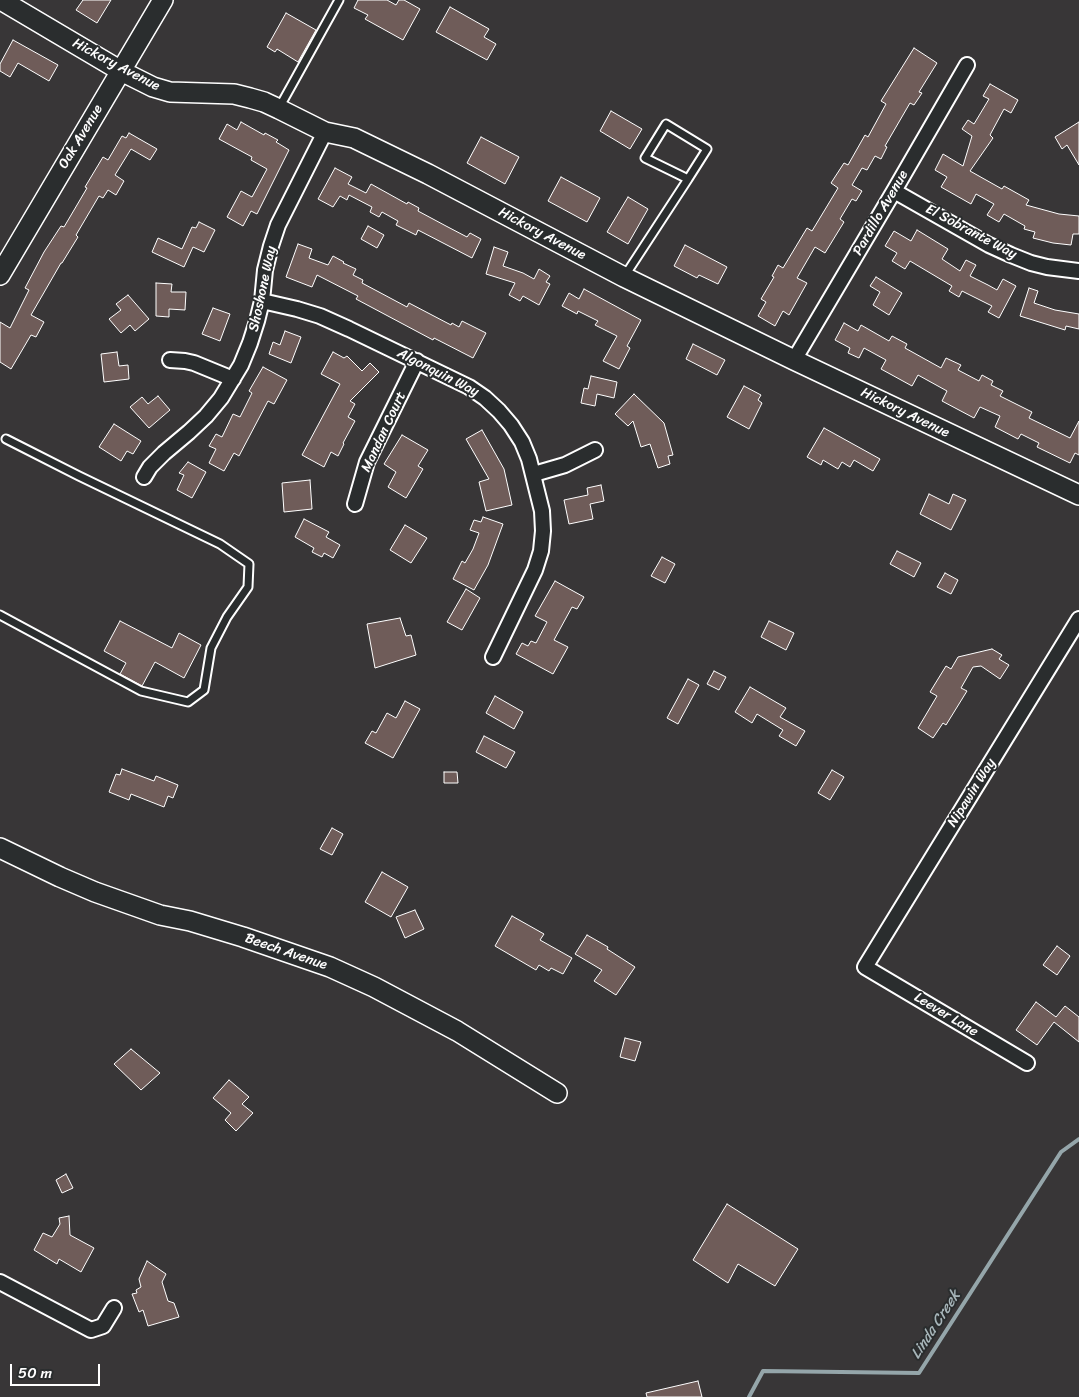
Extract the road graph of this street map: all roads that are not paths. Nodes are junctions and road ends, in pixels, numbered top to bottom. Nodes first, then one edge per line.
1 (1, 0) edge
2 (163, 0) edge
3 (339, 0) edge
4 (967, 65) dead end
5 (120, 70) junction
6 (279, 109) junction
7 (325, 132) junction
8 (688, 179) junction
9 (894, 191) junction
10 (1079, 271) edge
11 (0, 275) edge
12 (624, 277) junction
13 (262, 301) junction
14 (170, 360) dead end
15 (794, 360) junction
16 (417, 361) junction
17 (233, 379) junction
18 (6, 439) dead end
19 (595, 450) dead end
20 (534, 474) junction
21 (144, 477) dead end
22 (1079, 495) edge
23 (355, 504) dead end
24 (0, 615) edge
25 (1079, 619) edge
26 (493, 657) dead end
27 (0, 848) edge
28 (865, 967) joint
29 (1027, 1063) dead end
30 (557, 1092) dead end
31 (0, 1282) edge
32 (114, 1308) dead end

1 - 5 street, Hickory Avenue
2 - 5 street, Oak Avenue
3 - 6 lane
4 - 9 street, Pardillo Avenue
5 - 6 street, Hickory Avenue
5 - 11 street, Oak Avenue
6 - 7 street, Hickory Avenue
7 - 12 street, Hickory Avenue
7 - 13 street, Shoshone Way
8 - 8 lane
8 - 12 lane
9 - 10 street, El Sobrante Way
9 - 15 street, Pardillo Avenue
12 - 15 street, Hickory Avenue
13 - 16 street, Algonquin Way
13 - 17 street, Shoshone Way
14 - 17 street
15 - 22 street, Hickory Avenue
16 - 20 street, Algonquin Way
16 - 23 street, Mandan Court
17 - 21 street, Shoshone Way
18 - 24 lane
19 - 20 street
20 - 26 street, Algonquin Way
25 - 28 street, Nipawin Way
27 - 30 street, Beech Avenue
28 - 29 street, Leever Lane
31 - 32 street

